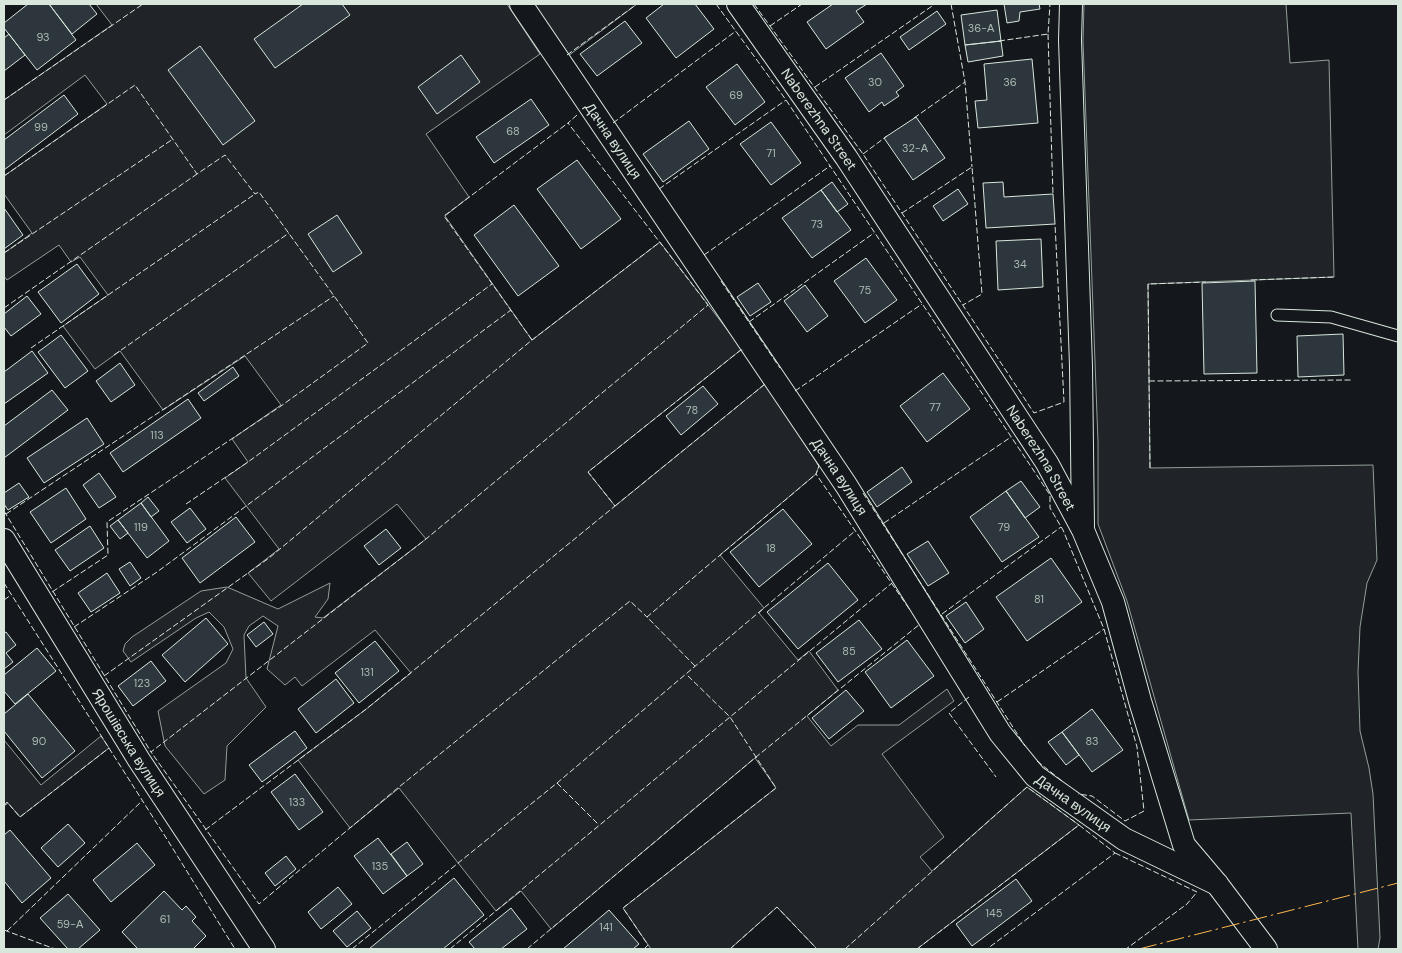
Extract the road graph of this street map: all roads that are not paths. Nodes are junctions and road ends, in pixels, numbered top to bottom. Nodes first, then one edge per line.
1 (521, 4) edge
2 (738, 4) edge
3 (1072, 4) edge
4 (1277, 315) dead end
5 (1398, 336) edge
6 (1084, 530) junction
7 (4, 540) edge
8 (1217, 884) junction
9 (260, 946) edge
10 (1266, 949) edge

1 - 8 street, Дачна вулиця
2 - 6 street, Naberezhna Street
3 - 6 street
4 - 5 lane
6 - 8 street, Naberezhna Street
7 - 9 street, Ярошівська вулиця
8 - 10 street, Naberezhna Street

